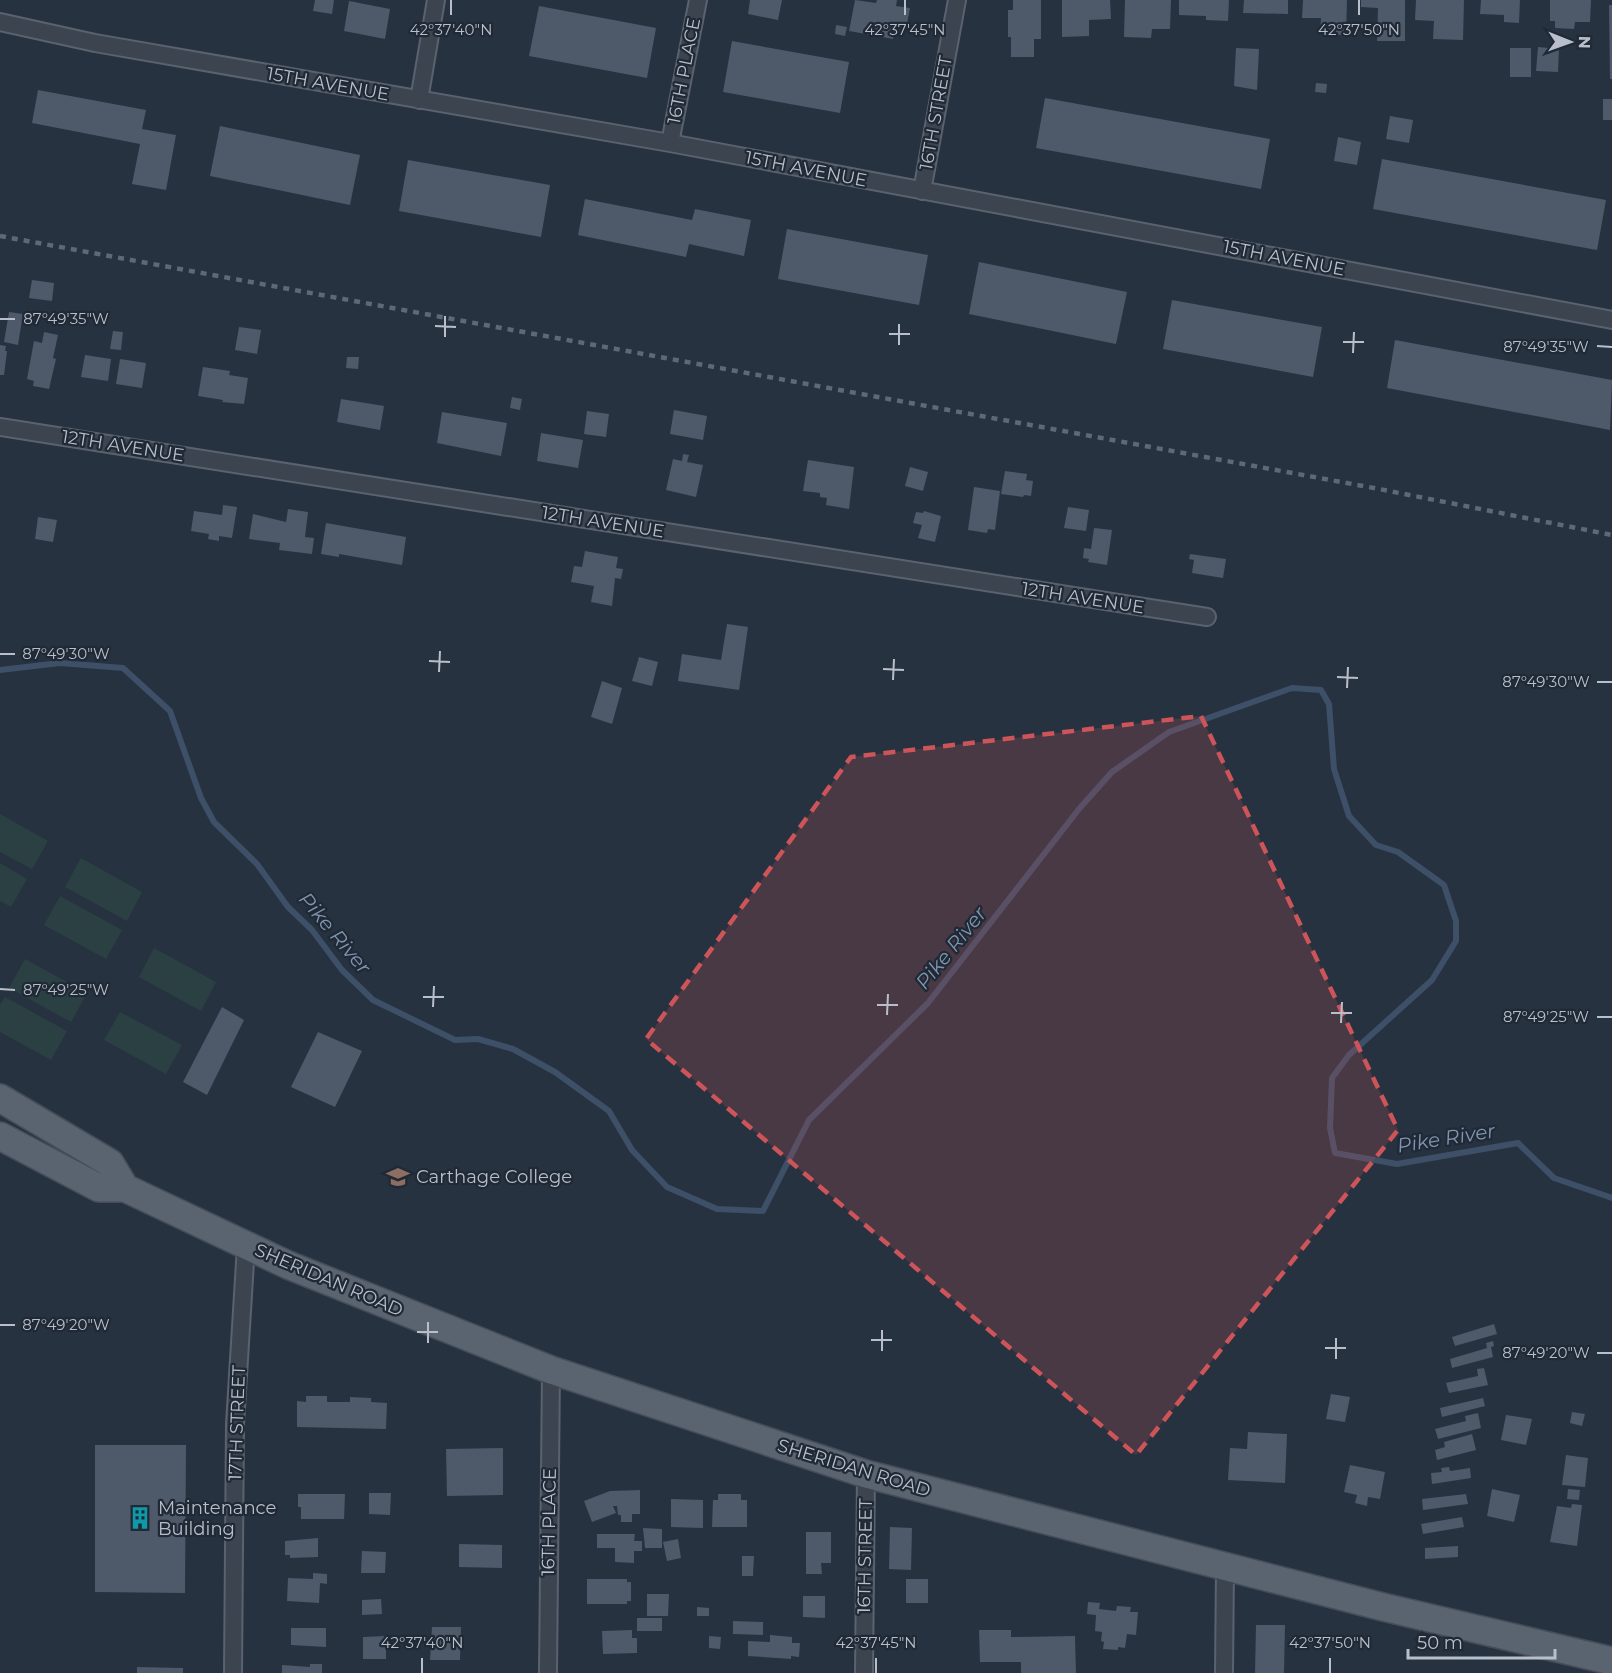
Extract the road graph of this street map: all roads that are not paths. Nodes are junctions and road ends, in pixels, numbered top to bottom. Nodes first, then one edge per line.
1 (436, 0) edge
2 (698, 0) edge
3 (957, 0) edge
4 (0, 22) edge
5 (419, 100) junction
6 (670, 143) junction
7 (922, 191) junction
8 (1612, 320) edge
9 (0, 427) edge
10 (1207, 617) dead end
11 (0, 1098) edge
12 (0, 1136) edge
13 (125, 1188) junction
14 (246, 1246) junction
15 (551, 1370) junction
16 (866, 1474) junction
17 (1225, 1567) junction
18 (1612, 1661) edge
19 (233, 1673) edge
20 (548, 1673) edge
21 (864, 1673) edge
22 (1224, 1673) edge

1 - 5 street
2 - 6 street, 16TH PLACE
3 - 7 street, 16TH STREET
4 - 5 street, 15TH AVENUE
5 - 6 street, 15TH AVENUE
6 - 7 street, 15TH AVENUE
7 - 8 street, 15TH AVENUE
9 - 10 street, 12TH AVENUE
11 - 13 main road
12 - 13 main road, SHERIDAN ROAD
13 - 14 main road, SHERIDAN ROAD
14 - 15 main road, SHERIDAN ROAD
14 - 19 street, 17TH STREET
15 - 16 main road, SHERIDAN ROAD
15 - 20 street, 16TH PLACE
16 - 17 main road, SHERIDAN ROAD
16 - 21 street, 16TH STREET
17 - 18 main road, SHERIDAN ROAD
17 - 22 street

